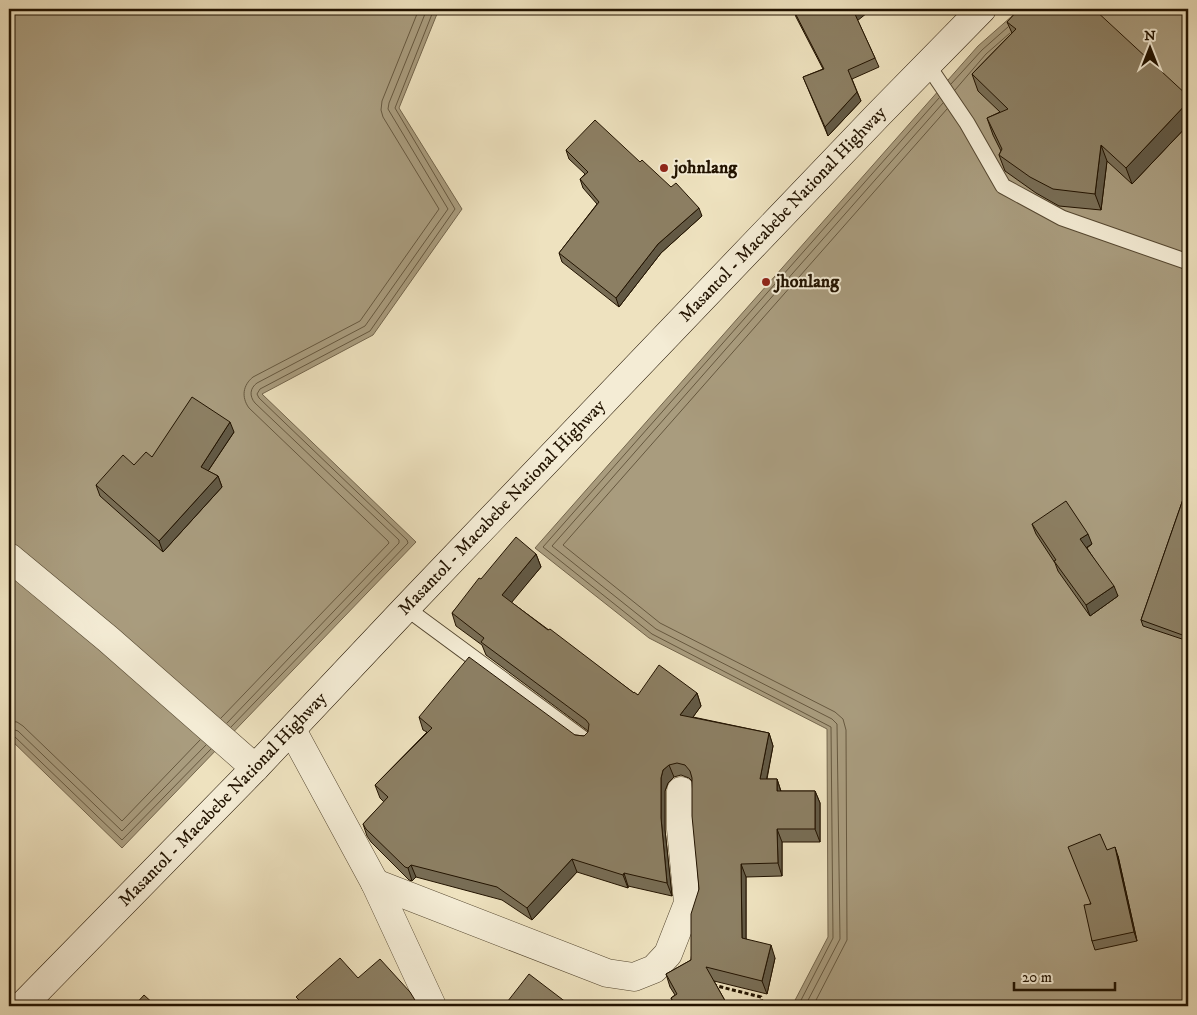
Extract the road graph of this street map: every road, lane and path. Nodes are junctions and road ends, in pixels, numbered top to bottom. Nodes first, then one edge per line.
1 (982, 9) edge
2 (928, 64) junction
3 (1188, 262) edge
4 (9, 556) edge
5 (406, 608) junction
6 (292, 730) junction
7 (585, 740) edge
8 (256, 768) junction
9 (681, 791) dead end
10 (375, 883) junction
11 (708, 983) edge
12 (22, 1006) edge
13 (432, 1006) edge
14 (763, 1006) edge

1 - 2 main road, Masantol - Macabebe National Highway
2 - 3 lane
2 - 5 main road, Masantol - Macabebe National Highway
4 - 8 main road
5 - 6 main road, Masantol - Macabebe National Highway
5 - 7 lane
6 - 8 main road, Masantol - Macabebe National Highway
6 - 10 main road
8 - 12 main road, Masantol - Macabebe National Highway
9 - 10 main road
10 - 13 main road
11 - 14 path

